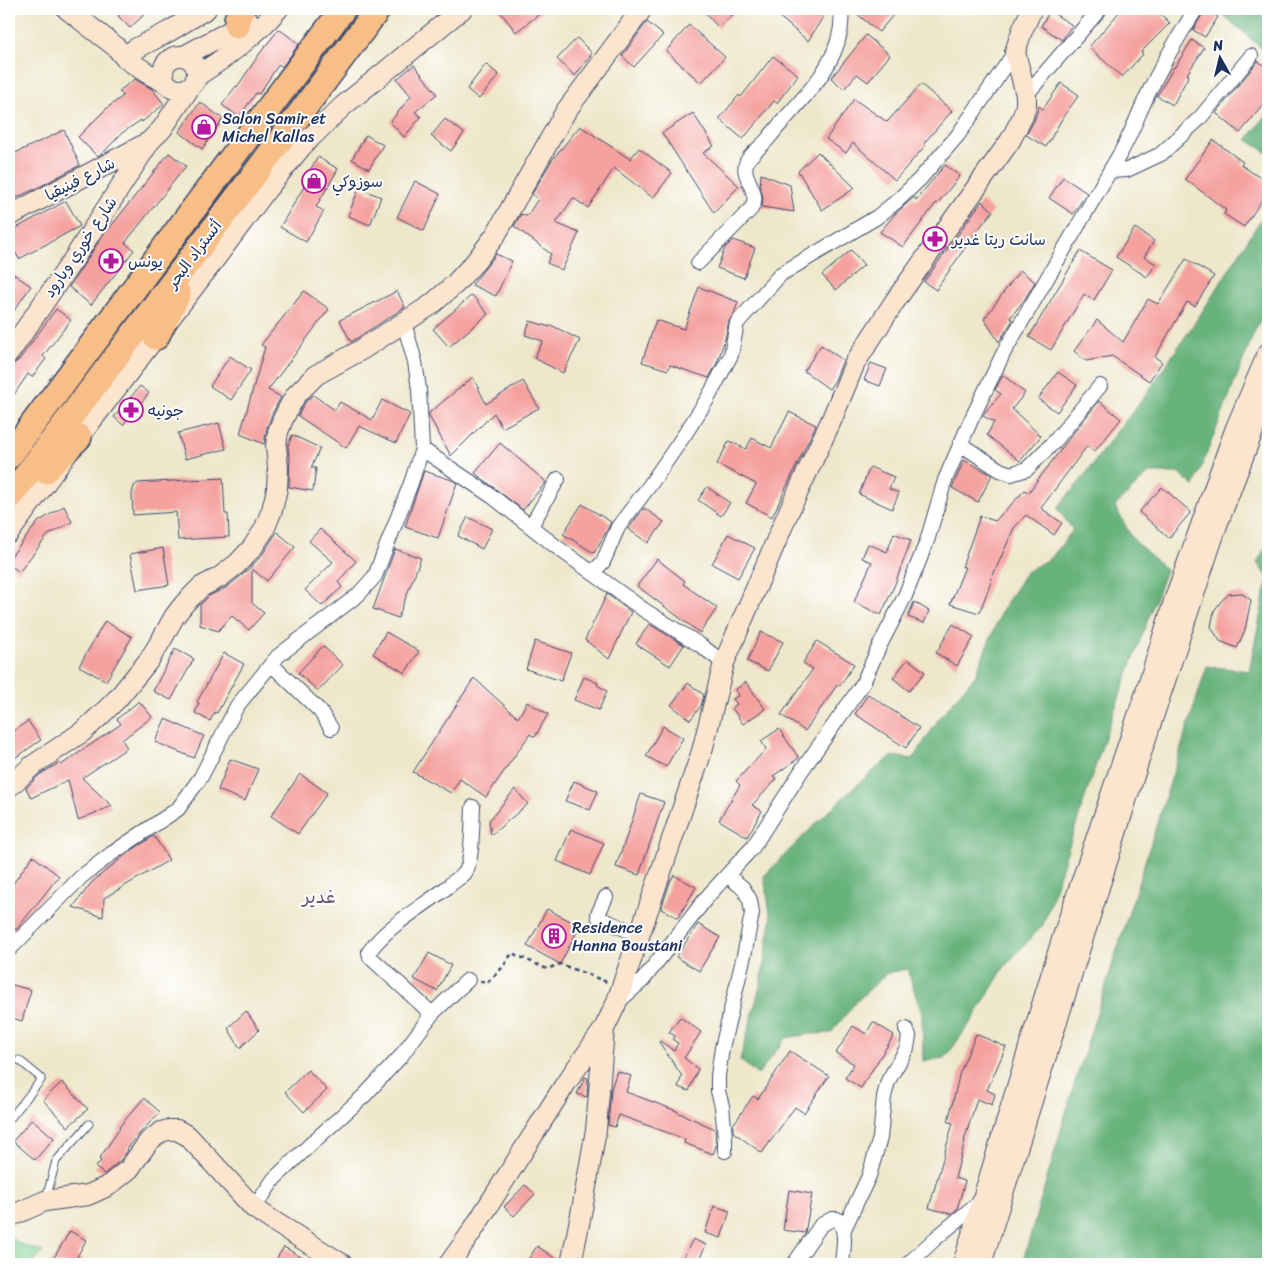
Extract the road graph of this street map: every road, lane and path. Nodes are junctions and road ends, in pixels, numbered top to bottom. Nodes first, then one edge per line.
1 (67, 9) edge
2 (206, 9) edge
3 (278, 9) edge
4 (343, 9) edge
5 (378, 9) edge
6 (462, 9) edge
7 (642, 9) edge
8 (842, 9) edge
9 (1032, 9) edge
10 (1100, 9) edge
11 (1196, 9) edge
12 (240, 18) edge
13 (168, 32) junction
14 (126, 51) junction
15 (1014, 52) junction
16 (1251, 56) dead end
17 (174, 59) junction
18 (181, 83) junction
19 (1026, 95) junction
20 (150, 141) junction
21 (1110, 171) junction
22 (9, 216) edge
23 (205, 240) junction
24 (698, 263) dead end
25 (404, 323) junction
26 (156, 337) junction
27 (9, 353) edge
28 (1268, 353) edge
29 (1100, 386) dead end
30 (1268, 392) edge
31 (80, 437) junction
32 (960, 444) junction
33 (422, 449) junction
34 (9, 456) edge
35 (558, 479) dead end
36 (9, 498) edge
37 (9, 506) edge
38 (531, 526) junction
39 (9, 533) edge
40 (593, 572) junction
41 (724, 663) junction
42 (271, 664) junction
43 (331, 728) dead end
44 (9, 787) edge
45 (473, 807) dead end
46 (727, 875) junction
47 (606, 897) dead end
48 (639, 935) junction
49 (9, 950) edge
50 (468, 980) joint
51 (619, 996) junction
52 (432, 1014) junction
53 (604, 1029) junction
54 (906, 1029) dead end
55 (19, 1060) dead end
56 (9, 1120) edge
57 (89, 1124) dead end
58 (725, 1151) dead end
59 (1004, 1187) junction
60 (984, 1199) junction
61 (45, 1201) junction
62 (254, 1208) junction
63 (9, 1217) edge
64 (844, 1229) junction
65 (342, 1264) edge
66 (449, 1264) edge
67 (571, 1264) edge
68 (794, 1264) edge
69 (842, 1264) edge
70 (908, 1264) edge
71 (963, 1264) edge
72 (982, 1264) edge

1 - 14 street
2 - 13 street
3 - 12 street
3 - 18 street
4 - 34 highway, أتستراد البحر
5 - 23 highway, أتستراد البحر
6 - 26 street
7 - 25 street
8 - 24 street
9 - 15 street
10 - 19 street
11 - 21 street
12 - 17 street
13 - 14 street
13 - 17 street
14 - 17 street
14 - 18 street
15 - 19 street
15 - 40 street
16 - 21 street
17 - 18 street
17 - 18 street
18 - 20 street
19 - 41 street
20 - 22 street, شارع فينيقيا
20 - 27 street, شارع خوري وبارود
21 - 32 street
23 - 26 highway
23 - 36 highway, أتستراد البحر
25 - 33 street
25 - 44 street
26 - 31 street
28 - 60 street
29 - 32 street
30 - 59 street
31 - 37 highway
31 - 39 street
32 - 46 street
33 - 38 street
33 - 42 street
35 - 38 street
38 - 40 street
40 - 41 street
41 - 48 street
42 - 43 street
42 - 49 street
45 - 52 street
46 - 51 street
46 - 58 street
47 - 48 street
48 - 51 street
50 - 51 path
50 - 52 street
51 - 53 street
52 - 62 street
53 - 66 street
53 - 67 street
54 - 64 street
55 - 56 lane
57 - 61 lane
59 - 60 street
59 - 72 street
60 - 70 street
60 - 71 street
61 - 62 street
61 - 63 street
62 - 65 street
64 - 68 street
64 - 69 street

